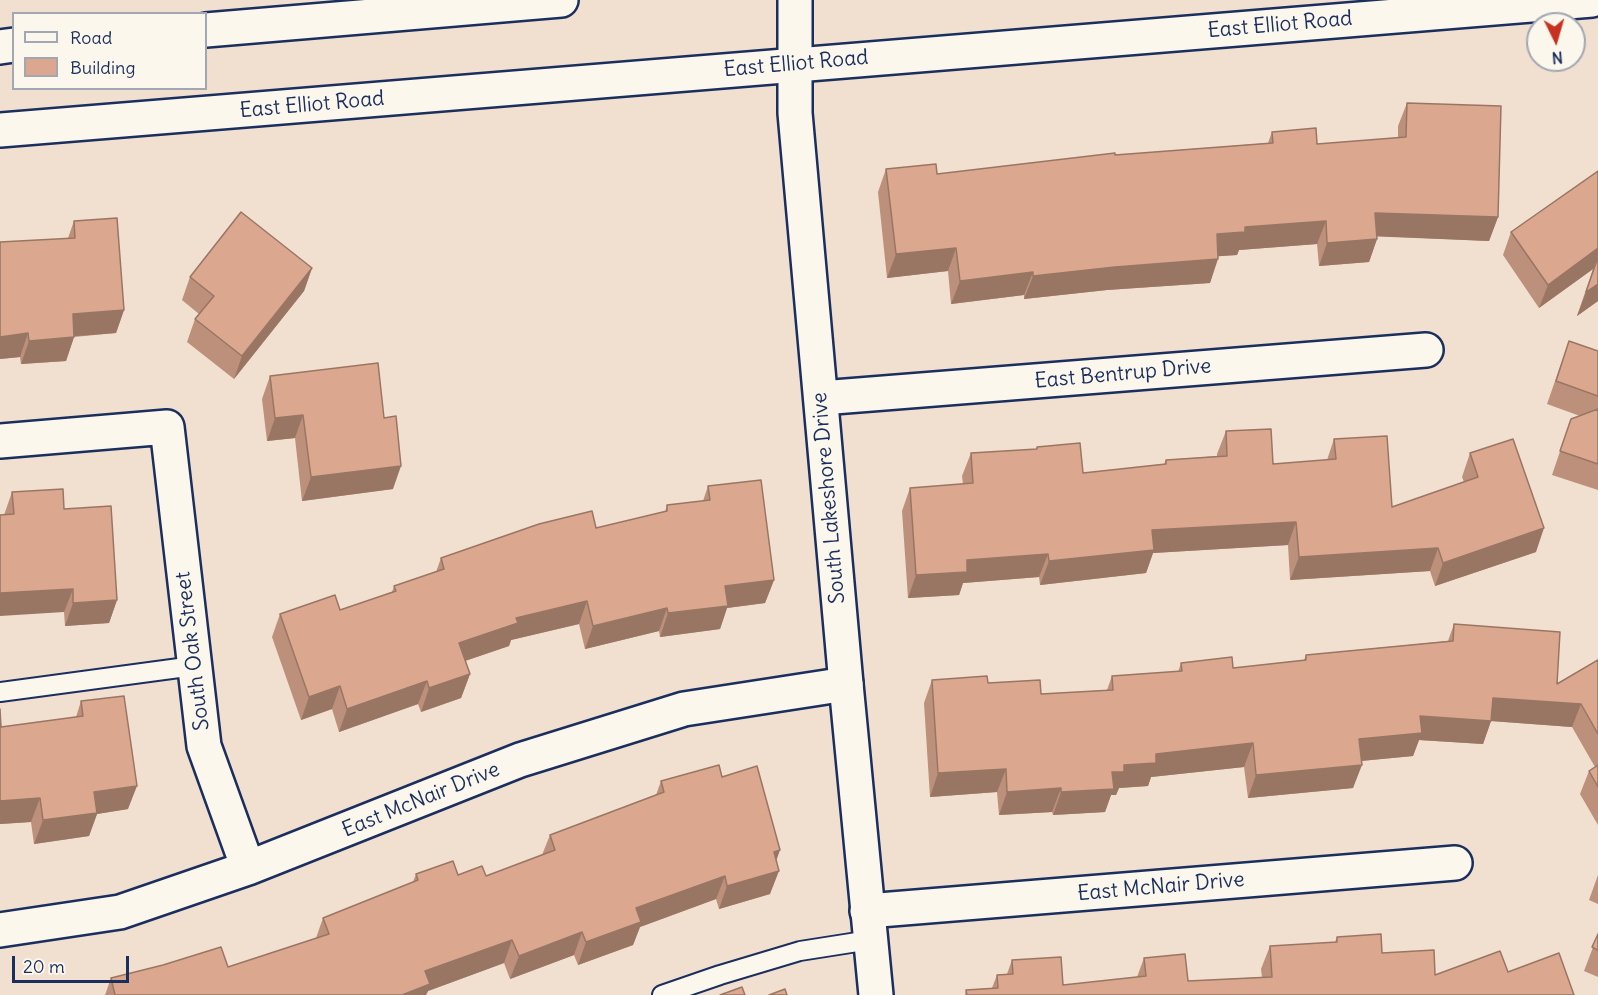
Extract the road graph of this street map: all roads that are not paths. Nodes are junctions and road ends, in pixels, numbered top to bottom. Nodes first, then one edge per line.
1 (561, 0) edge
2 (795, 0) edge
3 (1592, 0) edge
4 (207, 30) edge
5 (795, 65) junction
6 (0, 130) edge
7 (1426, 350) dead end
8 (821, 398) junction
9 (0, 441) edge
10 (194, 666) junction
11 (846, 684) junction
12 (0, 692) edge
13 (1455, 863) dead end
14 (248, 868) junction
15 (868, 925) junction
16 (0, 930) edge
17 (662, 995) edge
18 (876, 995) edge

1 - 4 street
2 - 5 street, South Lakeshore Drive
3 - 5 street, East Elliot Road
5 - 6 street, East Elliot Road
5 - 8 street, South Lakeshore Drive
7 - 8 street, East Bentrup Drive
8 - 11 street, South Lakeshore Drive
9 - 10 street, South Oak Street
10 - 12 lane
10 - 14 street, South Oak Street
11 - 14 street, East McNair Drive
11 - 15 street, South Lakeshore Drive
13 - 15 street, East McNair Drive
14 - 16 street, East McNair Drive
15 - 17 lane
15 - 18 street, South Lakeshore Drive

